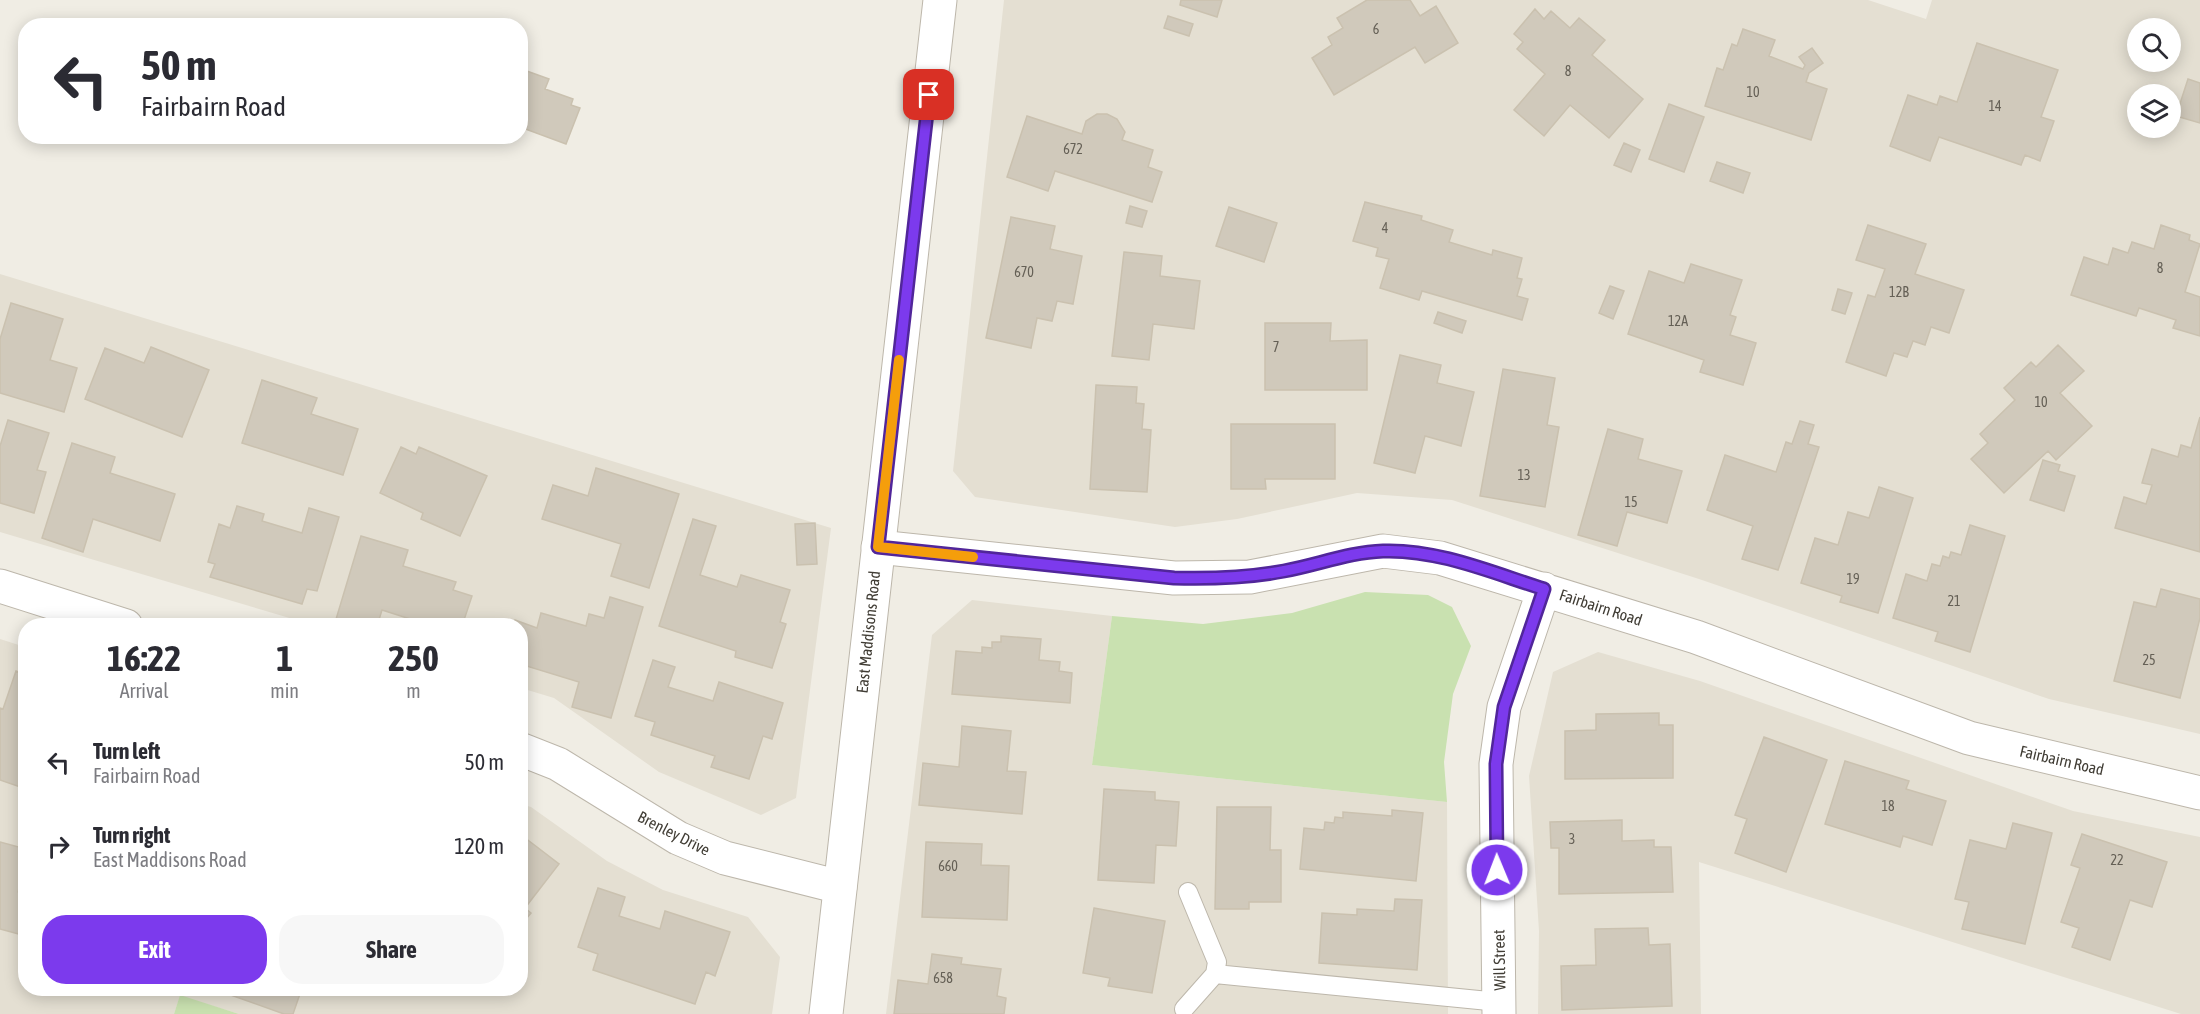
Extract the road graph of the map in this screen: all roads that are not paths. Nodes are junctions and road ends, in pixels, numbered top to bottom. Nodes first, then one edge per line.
1 (940, 0) edge
2 (878, 547) junction
3 (0, 586) edge
4 (1544, 589) junction
5 (101, 618) edge
6 (528, 752) edge
7 (2200, 793) edge
8 (840, 887) junction
9 (1188, 892) dead end
10 (1215, 974) junction
11 (1499, 1008) edge
12 (1184, 1009) dead end
13 (825, 1014) edge

1 - 2 street, East Maddisons Road
2 - 4 street, Fairbairn Road
2 - 8 street, East Maddisons Road
3 - 5 street
4 - 7 street, Fairbairn Road
4 - 11 street, Will Street
6 - 8 street, Brenley Drive
8 - 13 street, East Maddisons Road
9 - 10 lane
10 - 11 lane
10 - 12 lane

